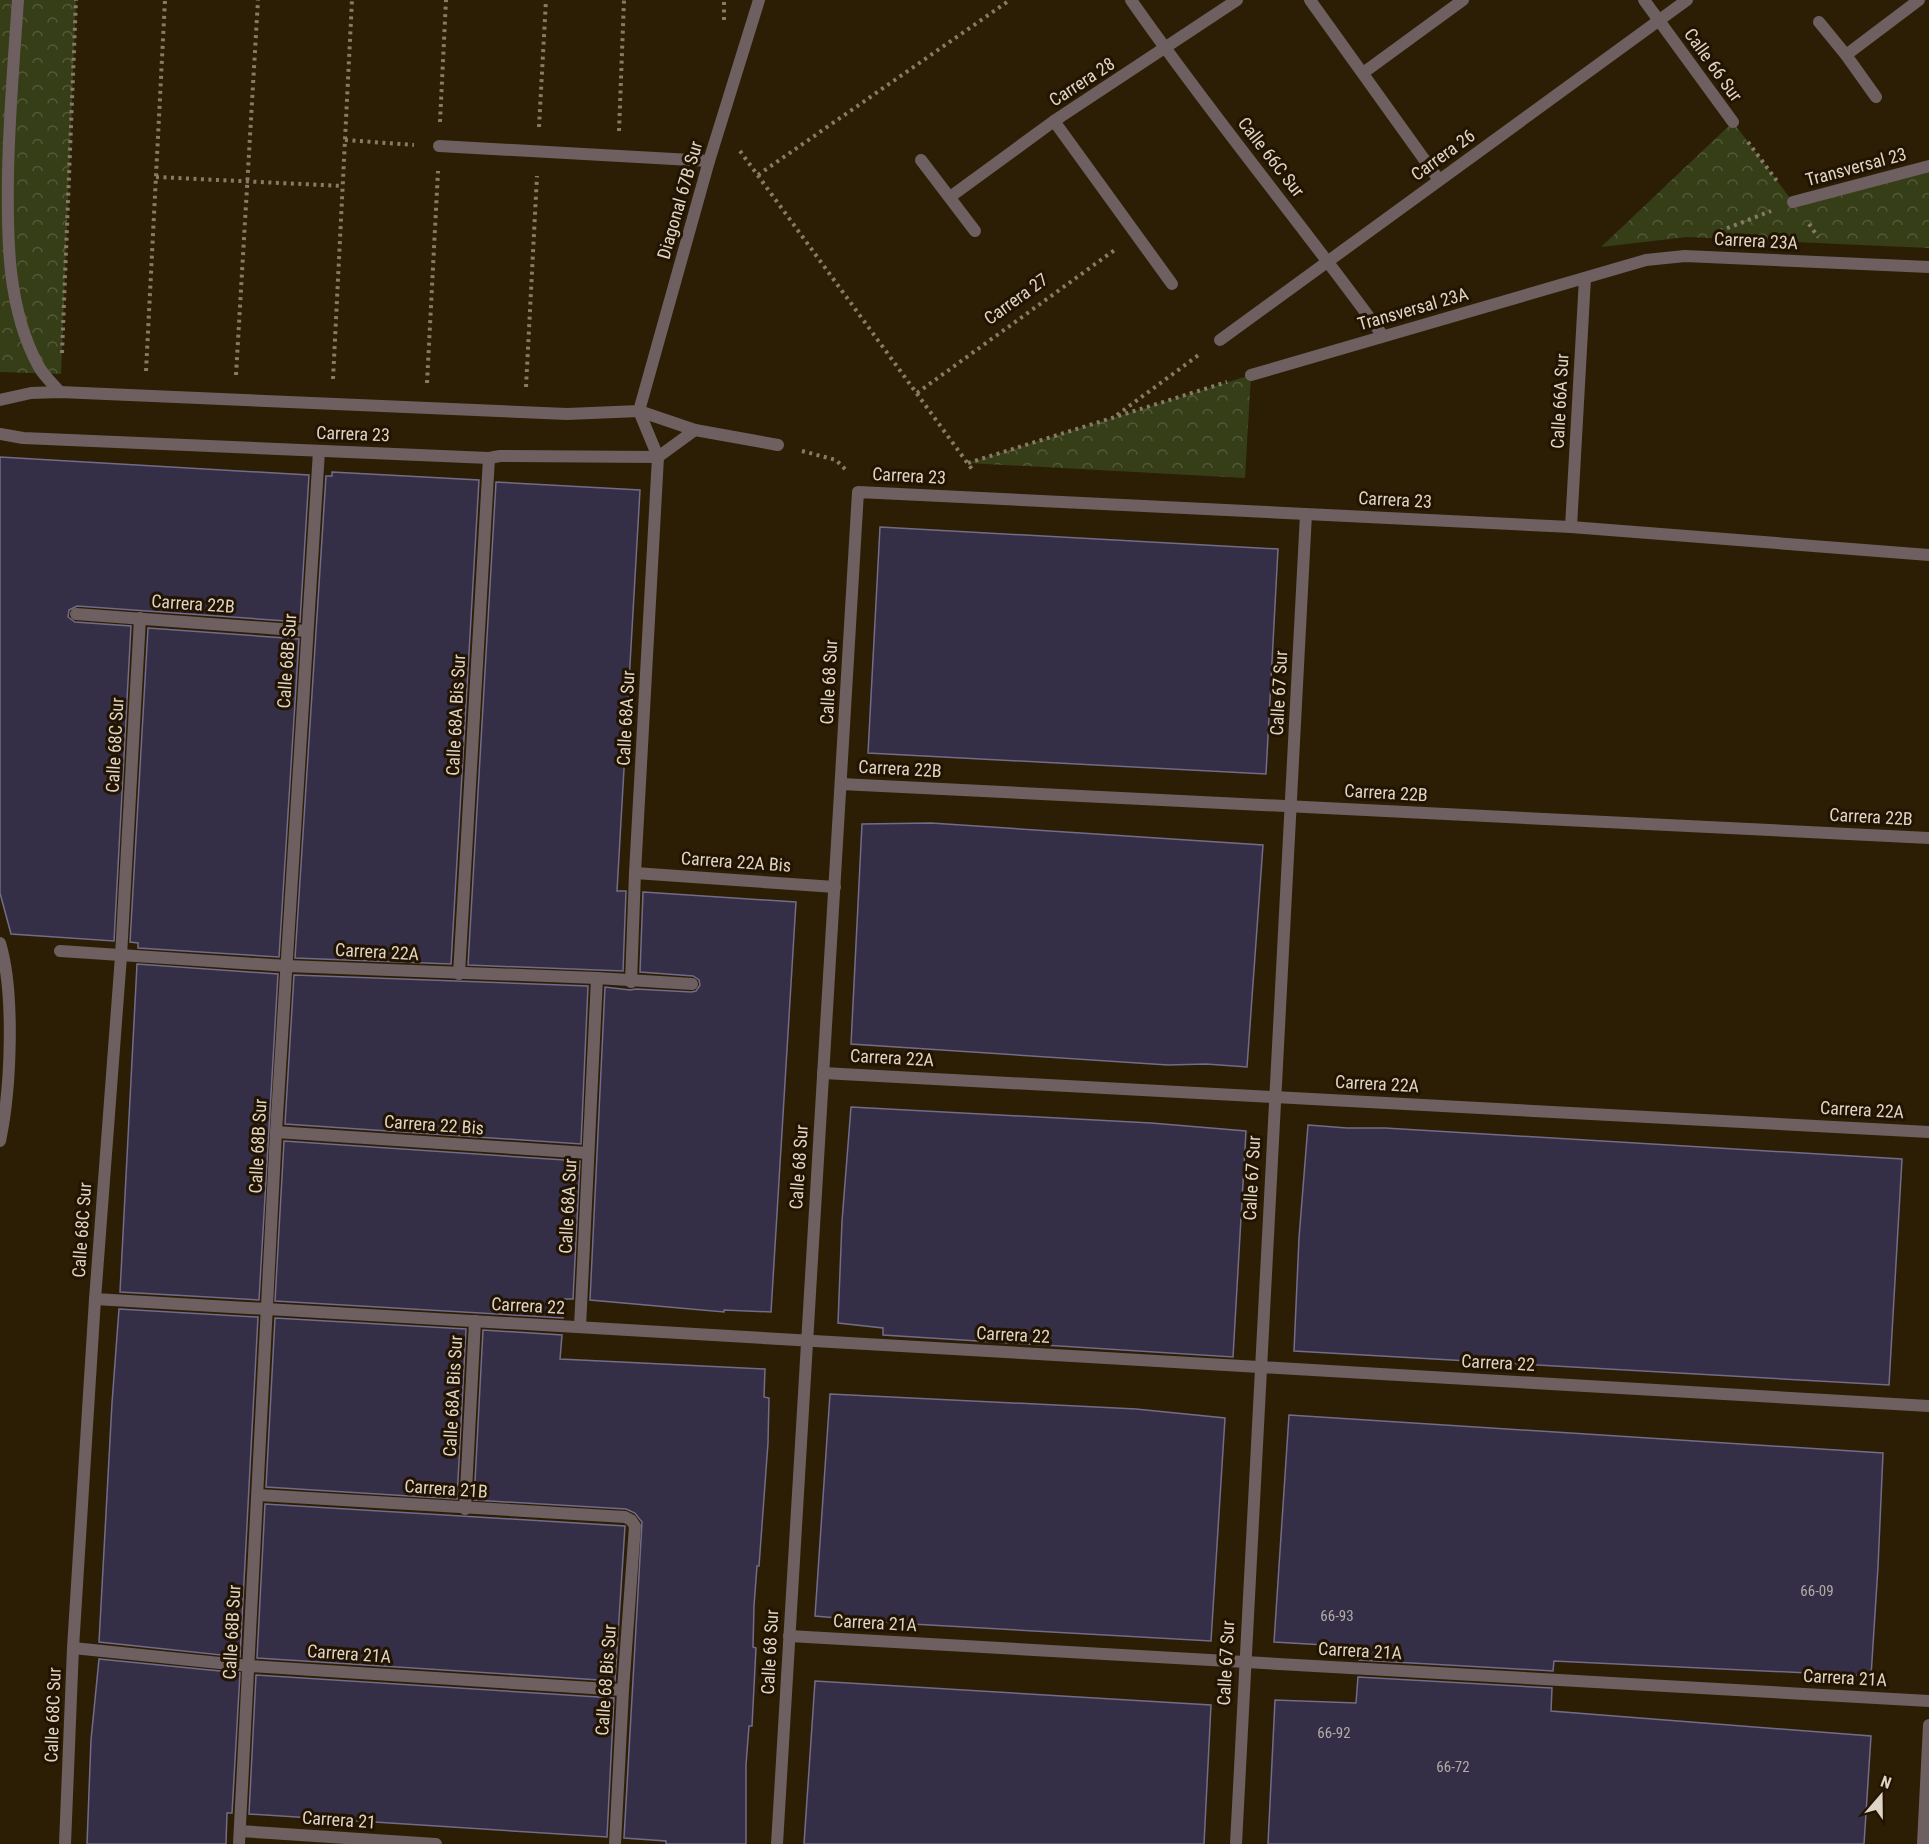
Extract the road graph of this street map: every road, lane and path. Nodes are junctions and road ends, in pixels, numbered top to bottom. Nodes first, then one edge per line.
1 (18, 0) edge
2 (75, 0) edge
3 (165, 0) edge
4 (258, 0) edge
5 (352, 0) edge
6 (446, 0) edge
7 (546, 0) edge
8 (624, 0) edge
9 (759, 0) edge
10 (1010, 0) edge
11 (1131, 0) edge
12 (1237, 0) edge
13 (1310, 0) edge
14 (1463, 0) edge
15 (1644, 0) edge
16 (1687, 0) edge
17 (1919, 0) edge
18 (1659, 21) junction
19 (1819, 22) dead end
20 (1165, 49) junction
21 (1846, 55) junction
22 (1363, 73) junction
23 (1876, 97) dead end
24 (1054, 122) junction
25 (1733, 122) dead end
26 (721, 124) junction
27 (345, 140) junction
28 (439, 146) junction
29 (538, 152) junction
30 (618, 156) junction
31 (921, 160) dead end
32 (709, 161) junction
33 (1929, 166) edge
34 (758, 175) junction
35 (156, 177) junction
36 (1439, 180) junction
37 (248, 182) junction
38 (343, 186) junction
39 (950, 197) junction
40 (1793, 202) joint
41 (975, 231) dead end
42 (1136, 234) junction
43 (1685, 256) junction
44 (1328, 261) junction
45 (1929, 267) edge
46 (1585, 278) junction
47 (1172, 284) dead end
48 (1383, 336) junction
49 (1220, 340) joint
50 (1251, 375) joint
51 (60, 392) junction
52 (917, 393) junction
53 (145, 395) junction
54 (235, 399) junction
55 (0, 400) edge
56 (332, 403) junction
57 (426, 407) junction
58 (639, 411) junction
59 (525, 412) junction
60 (1113, 418) junction
61 (694, 430) junction
62 (0, 434) edge
63 (778, 445) joint
64 (319, 451) junction
65 (658, 457) junction
66 (489, 458) junction
67 (968, 463) junction
68 (858, 492) junction
69 (995, 499) junction
70 (1306, 514) junction
71 (1571, 527) junction
72 (1929, 555) edge
73 (76, 614) dead end
74 (140, 618) junction
75 (307, 631) junction
76 (840, 784) junction
77 (1291, 806) junction
78 (1929, 838) edge
79 (635, 873) junction
80 (835, 886) junction
81 (0, 943) edge
82 (60, 951) dead end
83 (121, 956) junction
84 (286, 966) junction
85 (459, 974) junction
86 (597, 978) junction
87 (631, 982) junction
88 (692, 984) dead end
89 (823, 1073) junction
90 (1275, 1097) junction
91 (276, 1132) junction
92 (1929, 1132) edge
93 (0, 1141) edge
94 (588, 1153) junction
95 (95, 1299) junction
96 (267, 1309) junction
97 (475, 1321) junction
98 (580, 1327) junction
99 (806, 1341) junction
100 (1260, 1367) junction
101 (1929, 1406) edge
102 (258, 1495) junction
103 (465, 1509) junction
104 (631, 1520) joint
105 (789, 1636) junction
106 (73, 1648) junction
107 (1244, 1662) junction
108 (249, 1666) junction
109 (623, 1690) junction
110 (1929, 1701) edge
111 (1929, 1725) edge
112 (239, 1838) edge
113 (65, 1844) edge
114 (436, 1844) edge
115 (615, 1844) edge
116 (777, 1844) edge
117 (1236, 1844) edge
118 (1923, 1844) edge

1 - 51 street
2 - 51 path
3 - 35 path
4 - 37 path
5 - 27 path
6 - 28 path
7 - 29 path
8 - 30 path
9 - 26 street, Diagonal 67B Sur
10 - 34 path
11 - 20 street, Calle 66C Sur
12 - 20 street, Carrera 28
13 - 22 street
14 - 22 street
15 - 18 street, Calle 66 Sur
16 - 18 street, Carrera 26
17 - 21 street
18 - 25 street, Calle 66 Sur
18 - 36 street, Carrera 26
19 - 21 street
20 - 24 street, Carrera 28
20 - 44 street, Calle 66C Sur
21 - 23 street
22 - 36 street
24 - 39 street, Carrera 28
24 - 42 street
26 - 32 street, Diagonal 67B Sur
26 - 34 path
27 - 28 path
27 - 38 path
28 - 29 street
28 - 57 path
29 - 30 street
29 - 59 path
30 - 32 street
31 - 39 street
32 - 58 street, Diagonal 67B Sur
33 - 40 street, Transversal 23
34 - 52 path
35 - 37 path
35 - 53 path
36 - 44 street, Carrera 26
37 - 38 path
37 - 54 path
38 - 56 path
39 - 41 street
40 - 43 path
42 - 47 street
42 - 52 path, Carrera 27
43 - 45 street, Carrera 23A
43 - 46 street, Carrera 23A
44 - 48 street, Calle 66C Sur
44 - 49 street, Carrera 26
46 - 48 street, Transversal 23A
46 - 71 street, Calle 66A Sur
48 - 50 street, Transversal 23A
49 - 60 path
50 - 60 path
51 - 53 street, Carrera 23
51 - 55 street, Carrera 23
52 - 67 path
53 - 54 street, Carrera 23
54 - 56 street, Carrera 23
56 - 57 street, Carrera 23
57 - 59 street, Carrera 23
58 - 59 street, Carrera 23
58 - 61 street, Carrera 23
58 - 65 street
60 - 67 path
61 - 63 street, Carrera 23
61 - 65 street
62 - 64 street, Carrera 23
63 - 68 path
64 - 66 street, Carrera 23
64 - 75 street, Calle 68B Sur
65 - 66 street, Carrera 23
65 - 79 street, Calle 68A Sur
66 - 85 street, Calle 68A Bis Sur
67 - 69 path
68 - 69 street, Carrera 23
68 - 76 street, Calle 68 Sur
69 - 70 street, Carrera 23
70 - 71 street, Carrera 23
70 - 77 street, Calle 67 Sur
71 - 72 street, Carrera 23
73 - 74 street, Carrera 22B
74 - 75 street, Carrera 22B
74 - 83 street, Calle 68C Sur
75 - 84 street, Calle 68B Sur
76 - 77 street, Carrera 22B
76 - 80 street, Calle 68 Sur
77 - 78 street, Carrera 22B
77 - 90 street, Calle 67 Sur
79 - 80 street, Carrera 22A Bis
79 - 87 street, Calle 68A Sur
80 - 89 street, Calle 68 Sur
81 - 93 street
82 - 83 street, Carrera 22A
83 - 84 street, Carrera 22A
83 - 95 street, Calle 68C Sur
84 - 85 street, Carrera 22A
84 - 91 street, Calle 68B Sur
85 - 86 street, Carrera 22A
86 - 87 street, Carrera 22A
86 - 94 street, Calle 68A Sur
87 - 88 street, Carrera 22A
89 - 90 street, Carrera 22A
89 - 99 street, Calle 68 Sur
90 - 92 street, Carrera 22A
90 - 100 street, Calle 67 Sur
91 - 94 street, Carrera 22 Bis
91 - 96 street, Calle 68B Sur
94 - 98 street, Calle 68A Sur
95 - 96 street, Carrera 22
95 - 106 street, Calle 68C Sur
96 - 97 street, Carrera 22
96 - 102 street, Calle 68B Sur
97 - 98 street, Carrera 22
97 - 103 street, Calle 68A Bis Sur
98 - 99 street, Carrera 22
99 - 100 street, Carrera 22
99 - 105 street, Calle 68 Sur
100 - 101 street, Carrera 22
100 - 107 street, Calle 67 Sur
102 - 103 street, Carrera 21B
102 - 108 street, Calle 68B Sur
103 - 104 street, Carrera 21B
104 - 109 street, Calle 68 Bis Sur
105 - 107 street, Carrera 21A
105 - 116 street, Calle 68 Sur
106 - 108 street, Carrera 21A
106 - 113 street, Calle 68C Sur
107 - 110 street, Carrera 21A
107 - 117 street, Calle 67 Sur
108 - 109 street, Carrera 21A
108 - 112 street, Calle 68B Sur
109 - 115 street, Calle 68 Bis Sur
111 - 118 street
112 - 114 street, Carrera 21

